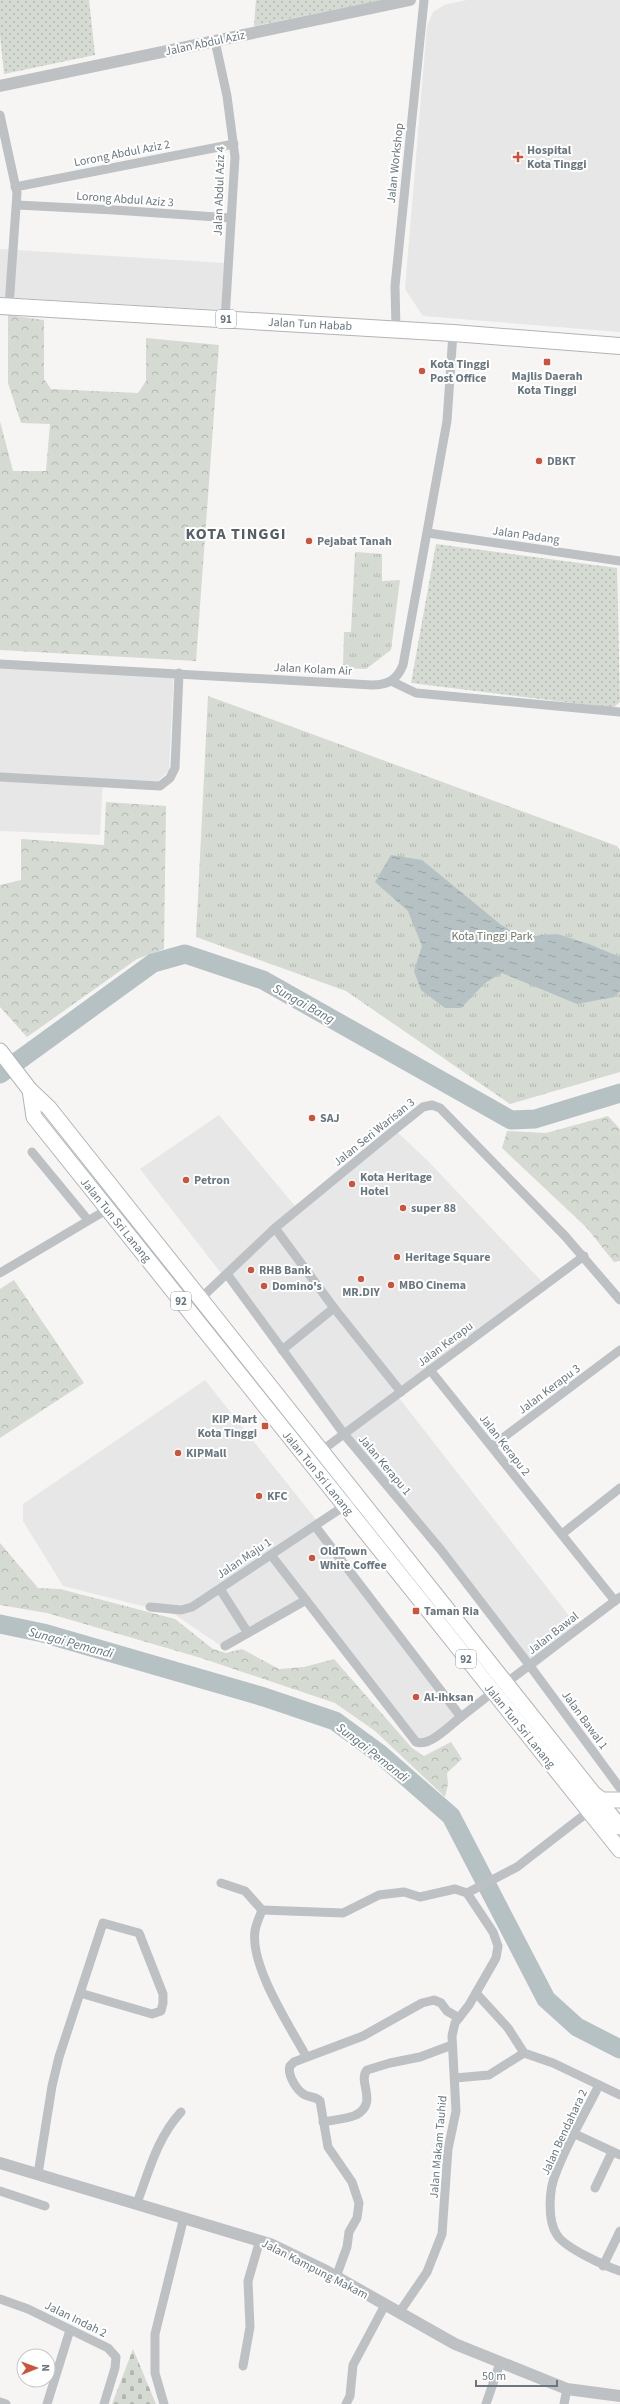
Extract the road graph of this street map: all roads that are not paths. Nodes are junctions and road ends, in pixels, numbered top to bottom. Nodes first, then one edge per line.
1 (410, 0) edge
2 (424, 0) edge
3 (215, 41) junction
4 (0, 86) edge
5 (0, 115) edge
6 (234, 144) junction
7 (15, 186) junction
8 (17, 206) junction
9 (231, 218) junction
10 (5, 306) edge
11 (225, 319) junction
12 (396, 329) junction
13 (453, 333) junction
14 (620, 346) edge
15 (428, 533) junction
16 (620, 561) edge
17 (0, 664) edge
18 (179, 673) junction
19 (391, 681) junction
20 (620, 712) edge
21 (0, 777) edge
22 (0, 1052) edge
23 (30, 1090) junction
24 (32, 1152) dead end
25 (108, 1209) junction
26 (88, 1220) junction
27 (275, 1228) junction
28 (584, 1256) junction
29 (0, 1273) edge
30 (227, 1274) junction
31 (619, 1294) edge
32 (200, 1298) junction
33 (334, 1308) junction
34 (282, 1350) junction
35 (620, 1350) edge
36 (430, 1370) junction
37 (401, 1392) junction
38 (344, 1434) junction
39 (492, 1446) junction
40 (321, 1451) junction
41 (620, 1488) edge
42 (358, 1497) junction
43 (345, 1506) junction
44 (315, 1526) junction
45 (562, 1534) junction
46 (271, 1555) junction
47 (220, 1589) junction
48 (619, 1598) edge
49 (306, 1600) junction
50 (150, 1607) dead end
51 (248, 1633) junction
52 (225, 1646) dead end
53 (530, 1666) junction
54 (506, 1683) junction
55 (493, 1692) junction
56 (461, 1717) junction
57 (620, 1788) edge
58 (593, 1793) junction
59 (620, 1800) edge
60 (588, 1812) junction
61 (619, 1824) edge
62 (605, 1833) junction
63 (620, 1850) edge
64 (221, 1883) dead end
65 (471, 1891) junction
66 (262, 1910) junction
67 (80, 1993) junction
68 (476, 1993) junction
69 (459, 2018) junction
70 (452, 2045) junction
71 (524, 2053) junction
72 (306, 2056) junction
73 (455, 2078) junction
74 (599, 2085) junction
75 (620, 2095) edge
76 (181, 2112) dead end
77 (323, 2122) junction
78 (575, 2134) junction
79 (616, 2153) edge
80 (0, 2163) edge
81 (38, 2174) junction
82 (595, 2188) dead end
83 (0, 2191) edge
84 (137, 2203) junction
85 (45, 2206) dead end
86 (184, 2217) junction
87 (620, 2231) edge
88 (260, 2240) junction
89 (603, 2266) junction
90 (620, 2271) edge
91 (336, 2277) junction
92 (0, 2299) edge
93 (386, 2305) junction
94 (399, 2313) junction
95 (70, 2330) junction
96 (500, 2363) junction
97 (243, 2366) dead end
98 (567, 2389) junction
99 (620, 2396) edge
100 (0, 2402) edge
101 (6, 2404) edge
102 (47, 2404) edge
103 (104, 2404) edge
104 (164, 2404) edge
105 (346, 2404) edge
106 (486, 2404) edge
107 (564, 2404) edge

1 - 3 street, Jalan Abdul Aziz
2 - 12 street, Jalan Workshop
3 - 4 street, Jalan Abdul Aziz
3 - 6 street, Jalan Abdul Aziz 4
5 - 7 street
6 - 7 street, Lorong Abdul Aziz 2
6 - 9 street, Jalan Abdul Aziz 4
7 - 8 street
8 - 9 street, Lorong Abdul Aziz 3
8 - 10 street
9 - 11 street, Jalan Abdul Aziz 4
10 - 11 highway, Jalan Tun Habab / 91
11 - 12 highway, Jalan Tun Habab / 91
12 - 13 highway, Jalan Tun Habab / 91
13 - 14 highway, Jalan Tun Habab / 91
13 - 15 street
15 - 16 street, Jalan Padang
15 - 19 street
17 - 18 street, Jalan Kolam Air
18 - 19 street, Jalan Kolam Air
18 - 21 street
19 - 20 street
22 - 23 main road, Jalan Tun Sri Lanang / 92
23 - 25 main road, Jalan Tun Sri Lanang / 92
23 - 32 main road, Jalan Tun Sri Lanang / 92
24 - 26 street
25 - 26 street
25 - 43 main road, Jalan Tun Sri Lanang / 92
26 - 29 street
27 - 28 street, Jalan Seri Warisan 3
27 - 30 street, Jalan Seri Warisan 3
27 - 33 street
28 - 31 street, Jalan Seri Warisan 3
28 - 36 street, Jalan Kerapu
30 - 32 street, Jalan Seri Warisan 3
30 - 34 street, Jalan Kerapu 1
32 - 40 main road, Jalan Tun Sri Lanang / 92
33 - 34 street
33 - 37 street
34 - 38 street, Jalan Kerapu 1
35 - 39 street, Jalan Kerapu 3
36 - 37 street, Jalan Kerapu
36 - 39 street, Jalan Kerapu 2
37 - 38 street, Jalan Kerapu
38 - 40 street, Jalan Kerapu
38 - 53 street, Jalan Kerapu 1
39 - 45 street, Jalan Kerapu 2
40 - 42 main road, Jalan Tun Sri Lanang / 92
41 - 45 street
42 - 43 street, Jalan Maju 1
42 - 54 main road, Jalan Tun Sri Lanang / 92
43 - 44 street, Jalan Maju 1
43 - 55 main road, Jalan Tun Sri Lanang / 92
44 - 46 street, Jalan Maju 1
44 - 56 street
45 - 48 street, Jalan Kerapu 2
46 - 47 street, Jalan Maju 1
46 - 49 street
47 - 50 street, Jalan Maju 1
47 - 51 street
48 - 53 street, Jalan Bawal
49 - 51 street
49 - 56 street
51 - 52 street
53 - 54 street, Jalan Bawal
53 - 57 street, Jalan Bawal 1
54 - 58 main road, Jalan Tun Sri Lanang / 92
55 - 56 street
55 - 60 main road, Jalan Tun Sri Lanang / 92
58 - 59 main road
58 - 61 main road, Jalan Tun Sri Lanang / 92
60 - 62 main road, Jalan Tun Sri Lanang / 92
60 - 65 street
61 - 62 street
62 - 63 main road, Jalan Tun Sri Lanang / 92
64 - 66 street
65 - 66 street
65 - 68 street, Jalan Makam Tauhid
66 - 72 street
67 - 67 street
67 - 81 street
68 - 69 street, Jalan Makam Tauhid
68 - 71 street
69 - 70 street, Jalan Makam Tauhid
69 - 72 street
70 - 73 street, Jalan Makam Tauhid
70 - 77 street
71 - 73 street
71 - 74 street
72 - 77 street
73 - 94 street, Jalan Makam Tauhid
74 - 75 street
74 - 78 street, Jalan Bendahara 2
76 - 84 street
77 - 91 street
78 - 79 street
78 - 89 street, Jalan Bendahara 2
79 - 82 street
80 - 81 street, Jalan Kampung Makam
81 - 84 street, Jalan Kampung Makam
83 - 85 street
84 - 86 street, Jalan Kampung Makam
86 - 88 street, Jalan Kampung Makam
86 - 104 street
87 - 89 street
88 - 91 street, Jalan Kampung Makam
88 - 97 street
89 - 90 street, Jalan Bendahara 2
91 - 93 street, Jalan Kampung Makam
92 - 95 street, Jalan Indah 2
93 - 94 street, Jalan Kampung Makam
93 - 105 street
94 - 96 street, Jalan Kampung Makam
95 - 102 street
95 - 103 street, Jalan Indah 2
96 - 98 street, Jalan Kampung Makam
96 - 106 street
98 - 99 street, Jalan Kampung Makam
98 - 107 street
100 - 101 street

